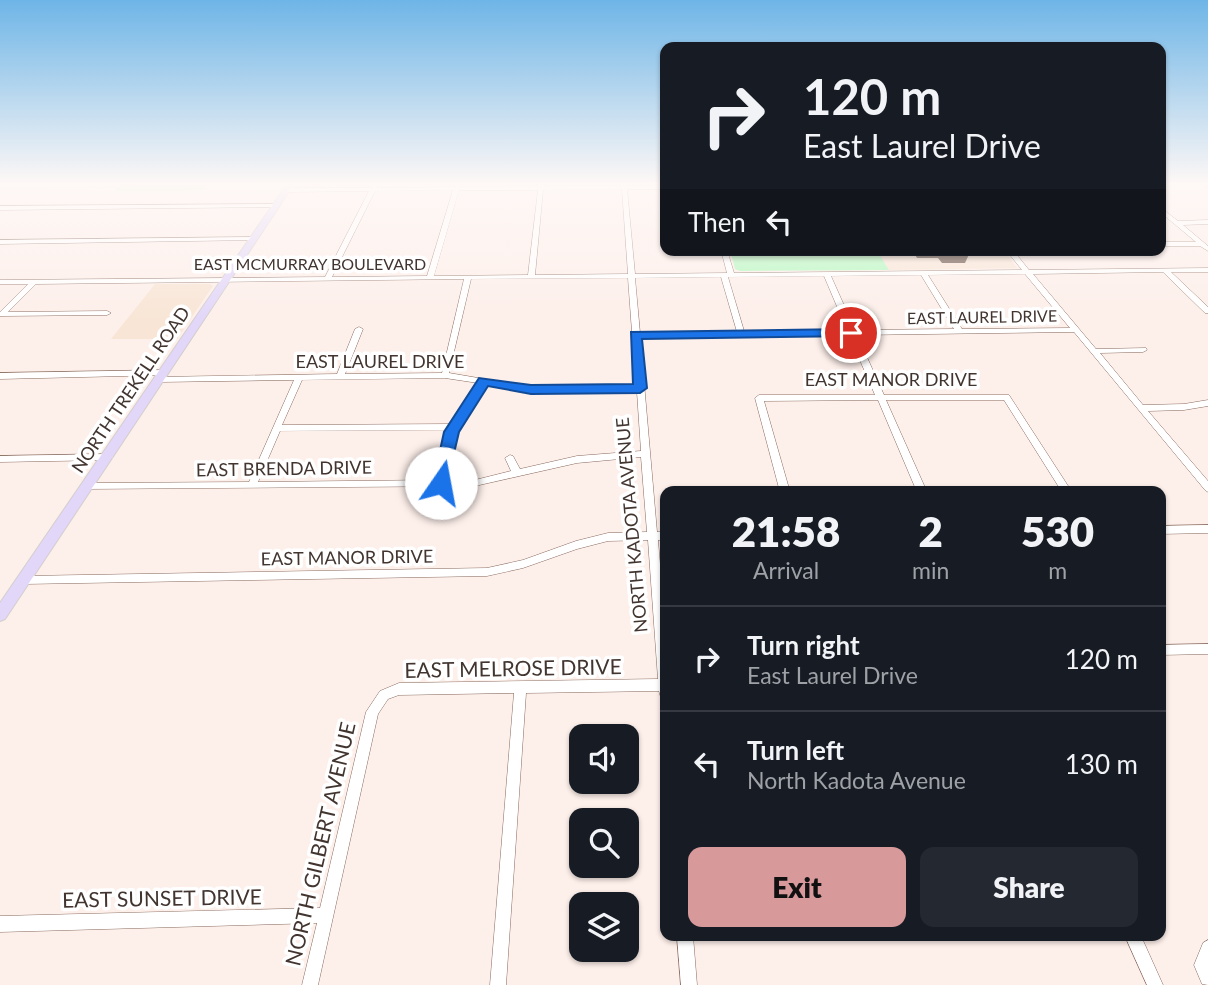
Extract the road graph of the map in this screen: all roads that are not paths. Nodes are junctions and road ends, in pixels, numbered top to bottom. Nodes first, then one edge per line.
1 (259, 230) edge
2 (352, 230) edge
3 (444, 230) edge
4 (536, 230) edge
5 (627, 230) edge
6 (1185, 230) edge
7 (253, 239) junction
8 (0, 242) edge
9 (1166, 244) edge
10 (1205, 246) edge
11 (725, 256) edge
12 (1014, 256) edge
13 (1164, 270) junction
14 (1208, 270) edge
15 (1026, 271) junction
16 (923, 272) junction
17 (826, 274) junction
18 (631, 275) junction
19 (727, 275) junction
20 (531, 276) junction
21 (430, 277) junction
22 (468, 277) junction
23 (328, 278) junction
24 (227, 279) junction
25 (0, 282) edge
26 (34, 282) junction
27 (1208, 310) edge
28 (107, 313) dead end
29 (359, 329) dead end
30 (1076, 330) junction
31 (960, 332) junction
32 (851, 333) junction
33 (741, 334) junction
34 (636, 335) junction
35 (1094, 351) junction
36 (1143, 351) dead end
37 (445, 375) junction
38 (0, 376) edge
39 (162, 376) junction
40 (299, 377) junction
41 (340, 377) junction
42 (484, 381) junction
43 (640, 388) junction
44 (880, 397) junction
45 (1208, 403) edge
46 (1141, 408) junction
47 (455, 427) junction
48 (277, 428) junction
49 (646, 454) junction
50 (108, 457) junction
51 (510, 458) dead end
52 (0, 459) edge
53 (1195, 472) junction
54 (1208, 472) edge
55 (517, 474) junction
56 (441, 483) junction
57 (252, 485) junction
58 (783, 486) edge
59 (919, 486) edge
60 (1064, 486) edge
61 (87, 487) junction
62 (1208, 488) edge
63 (1208, 529) edge
64 (1166, 530) edge
65 (652, 536) junction
66 (660, 536) edge
67 (24, 580) junction
68 (0, 615) edge
69 (660, 618) edge
70 (1208, 649) edge
71 (1166, 650) edge
72 (660, 685) edge
73 (520, 688) junction
74 (372, 712) joint
75 (325, 915) junction
76 (0, 924) edge
77 (685, 941) edge
78 (1135, 941) edge
79 (1208, 948) edge
80 (1208, 978) edge
81 (310, 985) edge
82 (498, 985) edge
83 (689, 985) edge
84 (1155, 985) edge

1 - 7 main road, NORTH TREKELL ROAD
2 - 23 street
3 - 21 street
4 - 20 street
5 - 18 street, NORTH KADOTA AVENUE
6 - 10 street
7 - 8 street
7 - 24 main road, NORTH TREKELL ROAD
9 - 10 street
11 - 19 street
12 - 15 street
13 - 14 street, EAST MCMURRAY BOULEVARD
13 - 15 street, EAST MCMURRAY BOULEVARD
13 - 27 street
15 - 16 street, EAST MCMURRAY BOULEVARD
15 - 30 street
16 - 17 street, EAST MCMURRAY BOULEVARD
16 - 31 street
17 - 19 street, EAST MCMURRAY BOULEVARD
17 - 32 street
18 - 19 street, EAST MCMURRAY BOULEVARD
18 - 20 street, EAST MCMURRAY BOULEVARD
18 - 34 street, NORTH KADOTA AVENUE
19 - 33 street
20 - 22 street, EAST MCMURRAY BOULEVARD
21 - 22 street, EAST MCMURRAY BOULEVARD
21 - 23 street, EAST MCMURRAY BOULEVARD
22 - 37 street
23 - 24 street, EAST MCMURRAY BOULEVARD
24 - 26 street, EAST MCMURRAY BOULEVARD
24 - 39 main road, NORTH TREKELL ROAD
25 - 26 street, EAST MCMURRAY BOULEVARD
26 - 28 street
29 - 41 street
30 - 31 street, EAST LAUREL DRIVE
30 - 35 street
31 - 32 street, EAST LAUREL DRIVE
32 - 33 street, EAST LAUREL DRIVE
32 - 44 street
33 - 34 street, EAST LAUREL DRIVE
34 - 43 street, NORTH KADOTA AVENUE
35 - 36 street
35 - 46 street
37 - 41 street, EAST LAUREL DRIVE
37 - 42 street, EAST LAUREL DRIVE
38 - 39 street, EAST LAUREL DRIVE
39 - 40 street, EAST LAUREL DRIVE
39 - 50 main road, NORTH TREKELL ROAD
40 - 41 street, EAST LAUREL DRIVE
40 - 48 street
42 - 43 street, EAST LAUREL DRIVE
42 - 47 street
43 - 49 street, NORTH KADOTA AVENUE
44 - 58 street, EAST MANOR DRIVE
44 - 59 street
44 - 60 street, EAST MANOR DRIVE
45 - 46 street
46 - 53 street
47 - 48 street
47 - 56 street
48 - 57 street
49 - 55 street, EAST BRENDA DRIVE
49 - 65 street, NORTH KADOTA AVENUE
50 - 52 street
50 - 61 main road, NORTH TREKELL ROAD
51 - 55 street
53 - 54 street
53 - 62 street
55 - 56 street, EAST BRENDA DRIVE
56 - 57 street, EAST BRENDA DRIVE
57 - 61 street, EAST BRENDA DRIVE
61 - 67 main road, NORTH TREKELL ROAD
63 - 64 street
65 - 66 street, EAST MANOR DRIVE
65 - 67 street, EAST MANOR DRIVE
65 - 69 street, NORTH KADOTA AVENUE
67 - 68 main road, NORTH TREKELL ROAD
70 - 71 street
72 - 73 street, EAST MELROSE DRIVE
73 - 74 street, EAST MELROSE DRIVE
73 - 82 street
74 - 75 street, NORTH GILBERT AVENUE
75 - 76 street, EAST SUNSET DRIVE
75 - 81 street, NORTH GILBERT AVENUE
77 - 83 street
78 - 84 street
79 - 80 street

